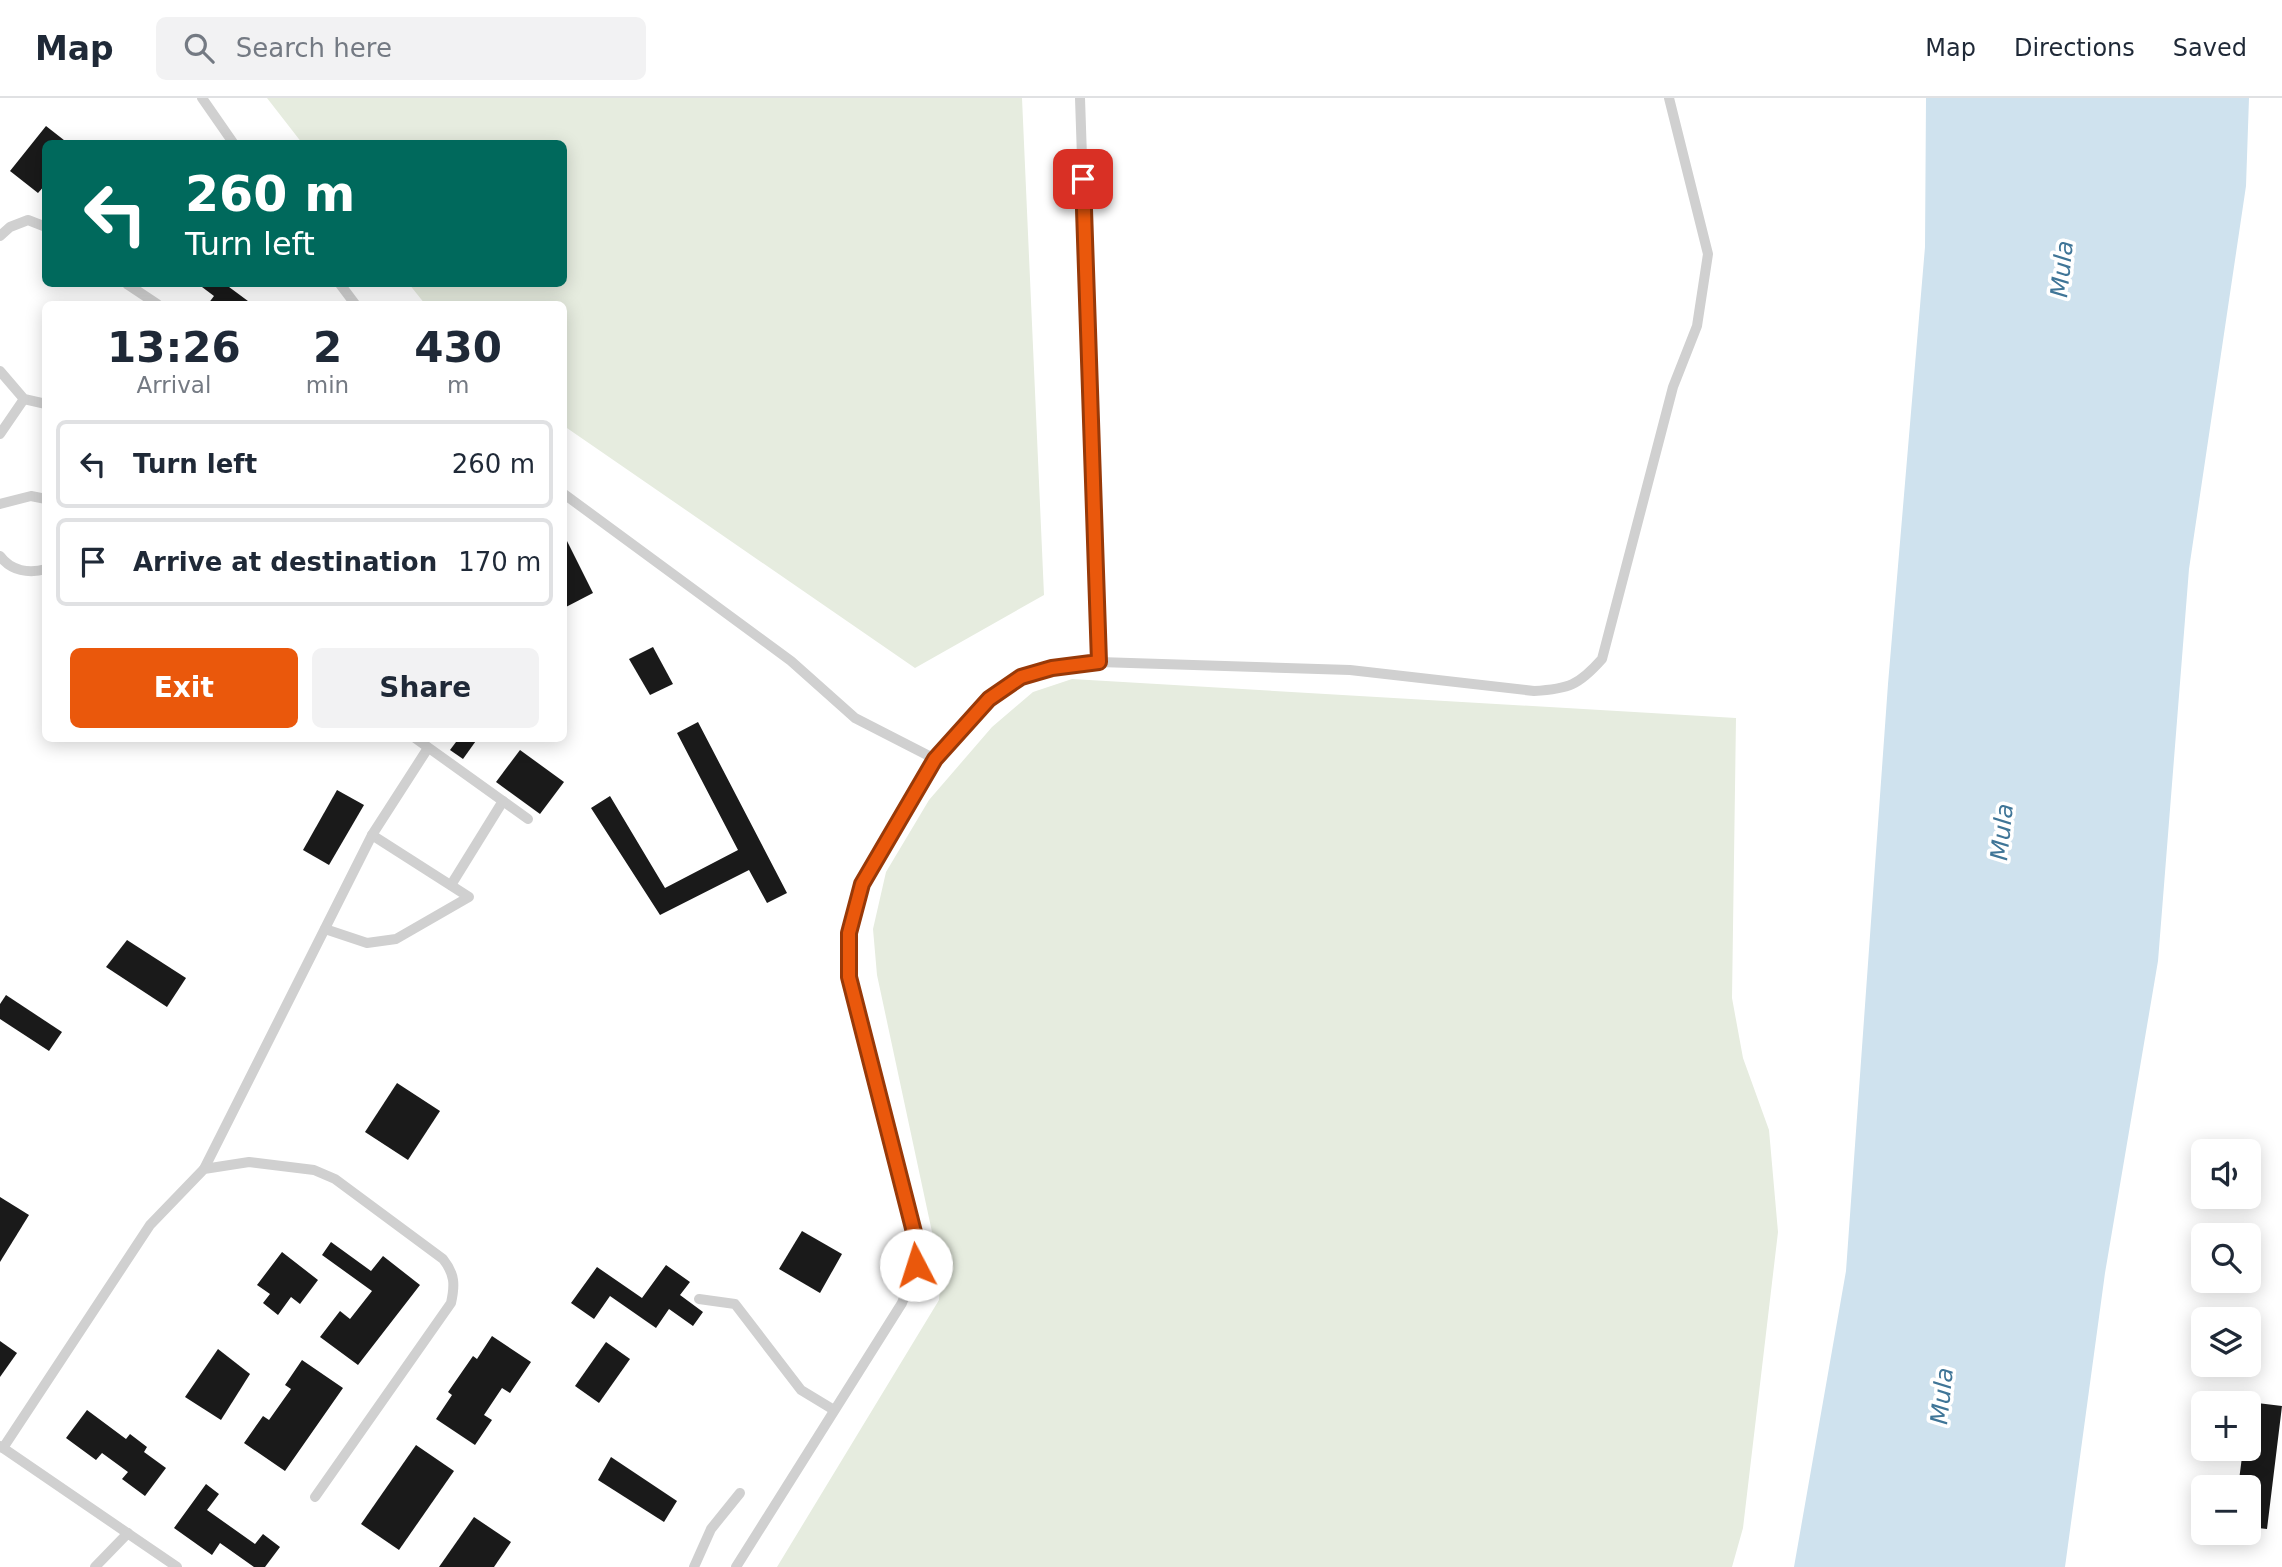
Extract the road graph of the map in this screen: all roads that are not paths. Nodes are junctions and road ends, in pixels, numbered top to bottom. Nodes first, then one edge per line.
1 (202, 98) edge
2 (1080, 98) edge
3 (1669, 98) edge
4 (231, 140) edge
5 (42, 225) edge
6 (0, 236) edge
7 (132, 287) edge
8 (152, 301) edge
9 (0, 371) edge
10 (24, 399) junction
11 (42, 403) edge
12 (0, 434) edge
13 (567, 496) edge
14 (42, 498) edge
15 (0, 504) edge
16 (0, 556) edge
17 (42, 570) edge
18 (1099, 662) junction
19 (420, 742) edge
20 (428, 748) junction
21 (935, 759) junction
22 (503, 801) junction
23 (528, 819) dead end
24 (372, 835) junction
25 (451, 885) junction
26 (325, 929) junction
27 (204, 1169) junction
28 (699, 1299) dead end
29 (834, 1410) junction
30 (1, 1447) edge
31 (740, 1493) dead end
32 (315, 1497) dead end
33 (128, 1533) junction
34 (95, 1567) edge
35 (177, 1567) edge
36 (694, 1567) edge
37 (736, 1567) edge

1 - 4 lane
2 - 18 lane
3 - 18 lane
5 - 6 lane
7 - 8 lane
9 - 10 lane
10 - 11 lane
10 - 12 lane
13 - 21 lane
14 - 15 lane
16 - 17 lane
18 - 21 lane
19 - 20 lane
20 - 22 lane
20 - 24 lane
21 - 29 lane
22 - 23 lane
22 - 25 lane
24 - 25 lane
24 - 26 lane
25 - 26 lane
26 - 27 lane
27 - 30 lane
27 - 32 lane
28 - 29 lane
29 - 37 lane
30 - 33 lane
31 - 36 lane
33 - 34 lane
33 - 35 lane

